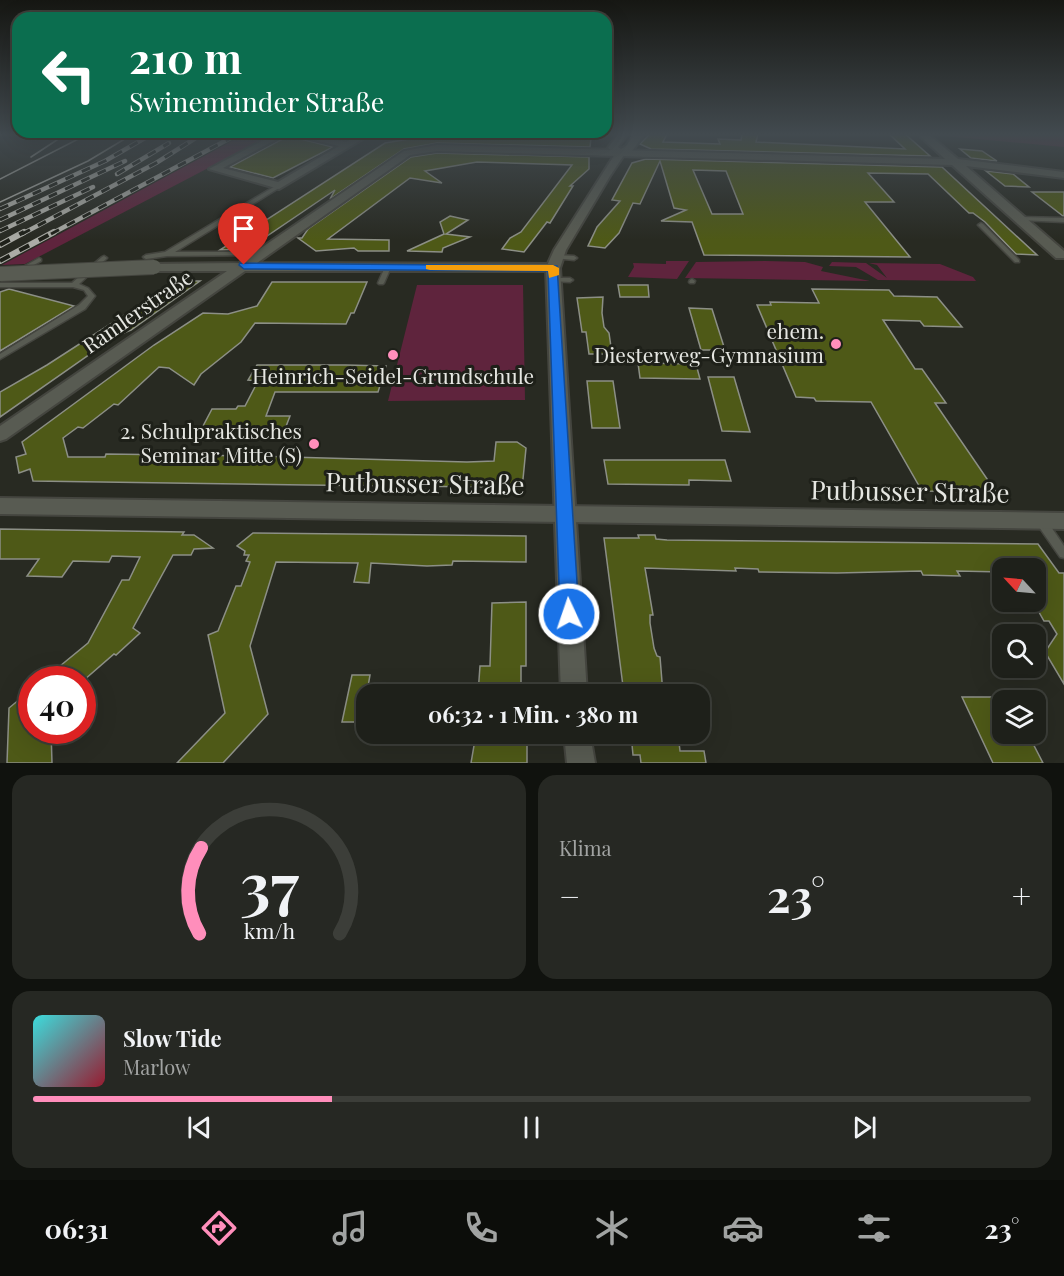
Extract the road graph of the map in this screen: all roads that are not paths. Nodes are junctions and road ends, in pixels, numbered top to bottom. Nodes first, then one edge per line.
1 (220, 170) edge
2 (307, 170) edge
3 (383, 170) edge
4 (610, 170) edge
5 (964, 170) edge
6 (1019, 170) edge
7 (1064, 175) edge
8 (279, 186) junction
9 (1020, 219) junction
10 (1064, 220) edge
11 (981, 225) dead end
12 (167, 254) junction
13 (260, 254) junction
14 (1061, 255) dead end
15 (104, 258) dead end
16 (574, 258) dead end
17 (39, 260) dead end
18 (1017, 261) dead end
19 (150, 262) junction
20 (244, 265) junction
21 (388, 267) junction
22 (554, 268) junction
23 (0, 274) edge
24 (570, 280) dead end
25 (0, 283) edge
26 (381, 283) dead end
27 (74, 285) junction
28 (0, 357) edge
29 (0, 435) edge
30 (0, 506) edge
31 (563, 514) junction
32 (1041, 520) junction
33 (1064, 521) edge
34 (1064, 554) edge
35 (573, 684) edge
36 (578, 744) edge
37 (581, 763) edge

1 - 8 street
2 - 8 street
3 - 13 street, Ramlerstraße
4 - 22 street
5 - 9 street
6 - 7 street, Ramlerstraße
8 - 12 lane
9 - 10 lane
9 - 14 street
11 - 18 lane
12 - 13 lane
12 - 19 lane
13 - 20 street, Ramlerstraße
15 - 27 lane
16 - 22 lane
17 - 25 lane
19 - 20 street
19 - 23 street, bridge
20 - 21 street
20 - 29 street, Ramlerstraße
21 - 22 street
21 - 26 lane
22 - 24 lane
22 - 31 street
25 - 27 lane
27 - 28 lane
30 - 31 street, Putbusser Straße
31 - 32 street, Putbusser Straße
31 - 35 street
32 - 33 street, Putbusser Straße
32 - 34 lane
36 - 37 street

